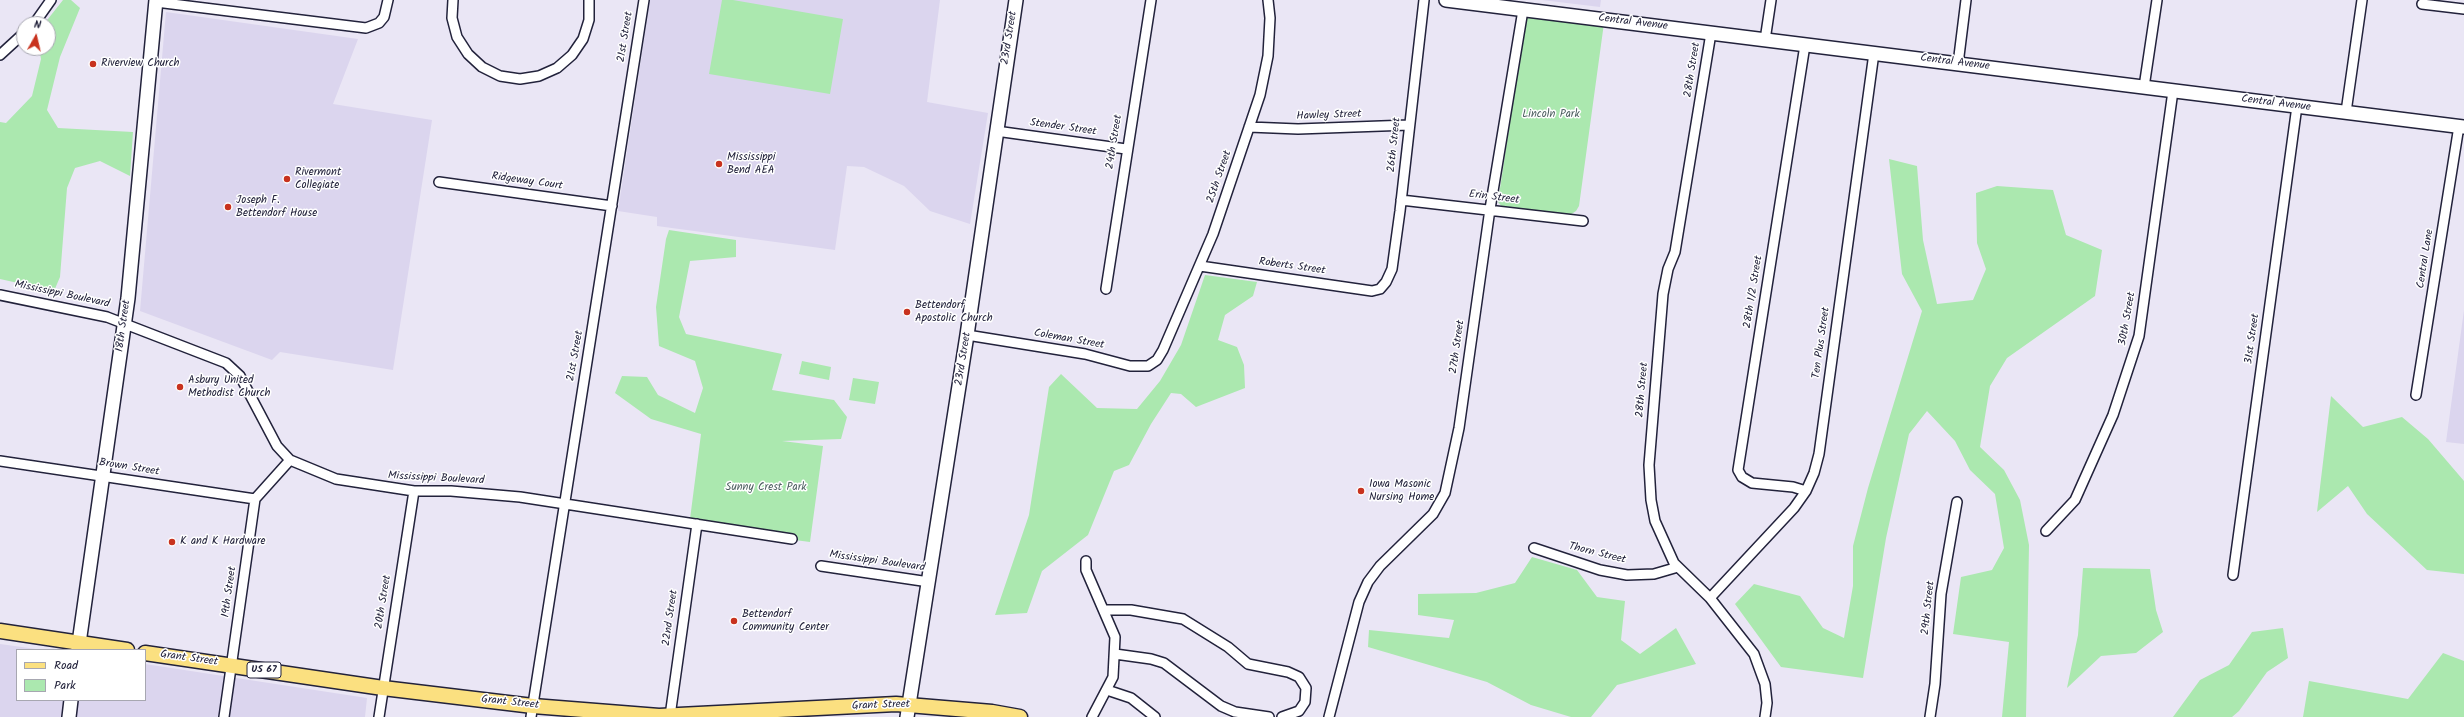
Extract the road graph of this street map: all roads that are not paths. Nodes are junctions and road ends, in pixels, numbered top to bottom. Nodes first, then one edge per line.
1 (51, 0) edge
2 (388, 0) edge
3 (453, 0) edge
4 (589, 0) edge
5 (644, 0) edge
6 (1016, 0) edge
7 (1151, 0) edge
8 (1268, 0) edge
9 (1424, 0) edge
10 (1446, 0) edge
11 (1771, 0) edge
12 (1966, 0) edge
13 (2157, 0) edge
14 (2362, 0) edge
15 (156, 1) edge
16 (2422, 4) dead end
17 (2464, 9) edge
18 (1523, 10) junction
19 (40, 16) edge
20 (1711, 33) junction
21 (16, 40) edge
22 (1765, 40) junction
23 (1806, 45) junction
24 (1874, 53) junction
25 (0, 55) edge
26 (1958, 64) junction
27 (2144, 87) junction
28 (2173, 91) junction
29 (2298, 106) junction
30 (2346, 112) junction
31 (1409, 125) junction
32 (2462, 127) edge
33 (1249, 128) junction
34 (996, 131) junction
35 (1126, 149) junction
36 (439, 182) dead end
37 (1401, 200) junction
38 (612, 206) junction
39 (1490, 209) junction
40 (1583, 221) dead end
41 (1200, 266) junction
42 (1106, 289) dead end
43 (1380, 289) joint
44 (0, 295) edge
45 (124, 323) junction
46 (968, 335) junction
47 (1161, 353) joint
48 (2416, 395) dead end
49 (290, 460) junction
50 (0, 461) edge
51 (103, 476) junction
52 (414, 491) junction
53 (1806, 491) junction
54 (255, 499) junction
55 (1957, 502) dead end
56 (564, 506) junction
57 (697, 524) junction
58 (2046, 531) dead end
59 (792, 539) dead end
60 (1534, 548) dead end
61 (1086, 561) dead end
62 (821, 566) dead end
63 (1678, 566) junction
64 (2232, 575) dead end
65 (929, 582) junction
66 (1710, 598) junction
67 (1104, 610) junction
68 (0, 631) edge
69 (79, 646) edge
70 (115, 649) edge
71 (146, 653) edge
72 (1115, 654) junction
73 (231, 665) junction
74 (383, 688) junction
75 (1107, 690) junction
76 (71, 701) edge
77 (908, 710) edge
78 (532, 711) edge
79 (670, 716) junction
80 (69, 717) edge
81 (224, 717) edge
82 (379, 717) edge
83 (1020, 717) edge
84 (1092, 717) edge
85 (1155, 717) edge
86 (1269, 717) edge
87 (1282, 717) edge
88 (1330, 717) edge
89 (1765, 717) edge
90 (1930, 717) edge

1 - 19 street
2 - 15 street
3 - 4 street
5 - 38 street, 21st Street
6 - 34 street, 23rd Street
7 - 35 street, 24th Street
8 - 33 street, 25th Street
9 - 31 street, 26th Street
10 - 18 street, Central Avenue
11 - 22 street
12 - 26 street
13 - 27 street
14 - 30 street
15 - 45 street, 18th Street
16 - 17 street
18 - 20 street, Central Avenue
18 - 39 street, 27th Street
20 - 22 street, Central Avenue
20 - 63 street, 28th Street
21 - 25 street
22 - 23 street, Central Avenue
23 - 24 street, Central Avenue
23 - 53 street, 28th 1/2 Street
24 - 26 street, Central Avenue
24 - 53 street, Ten Plus Street
26 - 27 street, Central Avenue
27 - 28 street, Central Avenue
28 - 29 street, Central Avenue
28 - 58 street, 30th Street
29 - 30 street, Central Avenue
29 - 64 street, 31st Street
30 - 32 street, Central Avenue
31 - 33 street, Hawley Street
31 - 37 street, 26th Street
32 - 48 street, Central Lane
33 - 41 street, 25th Street
34 - 35 street, Stender Street
34 - 46 street, 23rd Street
35 - 42 street, 24th Street
36 - 38 street, Ridgeway Court
37 - 39 street, Erin Street
37 - 43 street, 26th Street
38 - 56 street, 21st Street
39 - 40 street, Erin Street
39 - 88 street, 27th Street
41 - 43 street, Roberts Street
41 - 47 street, 25th Street
44 - 45 street, Mississippi Boulevard
45 - 49 street, Mississippi Boulevard
45 - 51 street, 18th Street
46 - 47 street, Coleman Street
46 - 65 street, 23rd Street
49 - 52 street, Mississippi Boulevard
49 - 54 street
50 - 51 street, Brown Street
51 - 54 street, Brown Street
51 - 69 street, 18th Street
52 - 56 street, Mississippi Boulevard
52 - 74 street, 20th Street
53 - 66 street, Ten Plus Street
54 - 73 street, 19th Street
55 - 90 street, 29th Street
56 - 57 street, Mississippi Boulevard
56 - 78 street, 21st Street
57 - 59 street, Mississippi Boulevard
57 - 79 street, 22nd Street
60 - 63 street, Thorn Street
61 - 67 street
62 - 65 street, Mississippi Boulevard
63 - 66 street, 28th Street
65 - 77 street, 23rd Street
66 - 89 street, 28th Street
67 - 72 street
67 - 87 street
68 - 69 main road
69 - 70 main road
71 - 73 main road, Grant Street / US 67
72 - 75 street
72 - 86 street
73 - 74 main road, Grant Street / US 67
73 - 81 street, 19th Street
74 - 78 main road, Grant Street / US 67
74 - 82 street, 20th Street
75 - 84 street
75 - 85 street
76 - 80 street
77 - 79 main road, Grant Street / US 67
77 - 83 main road, Grant Street / US 67
78 - 79 main road, Grant Street / US 67

